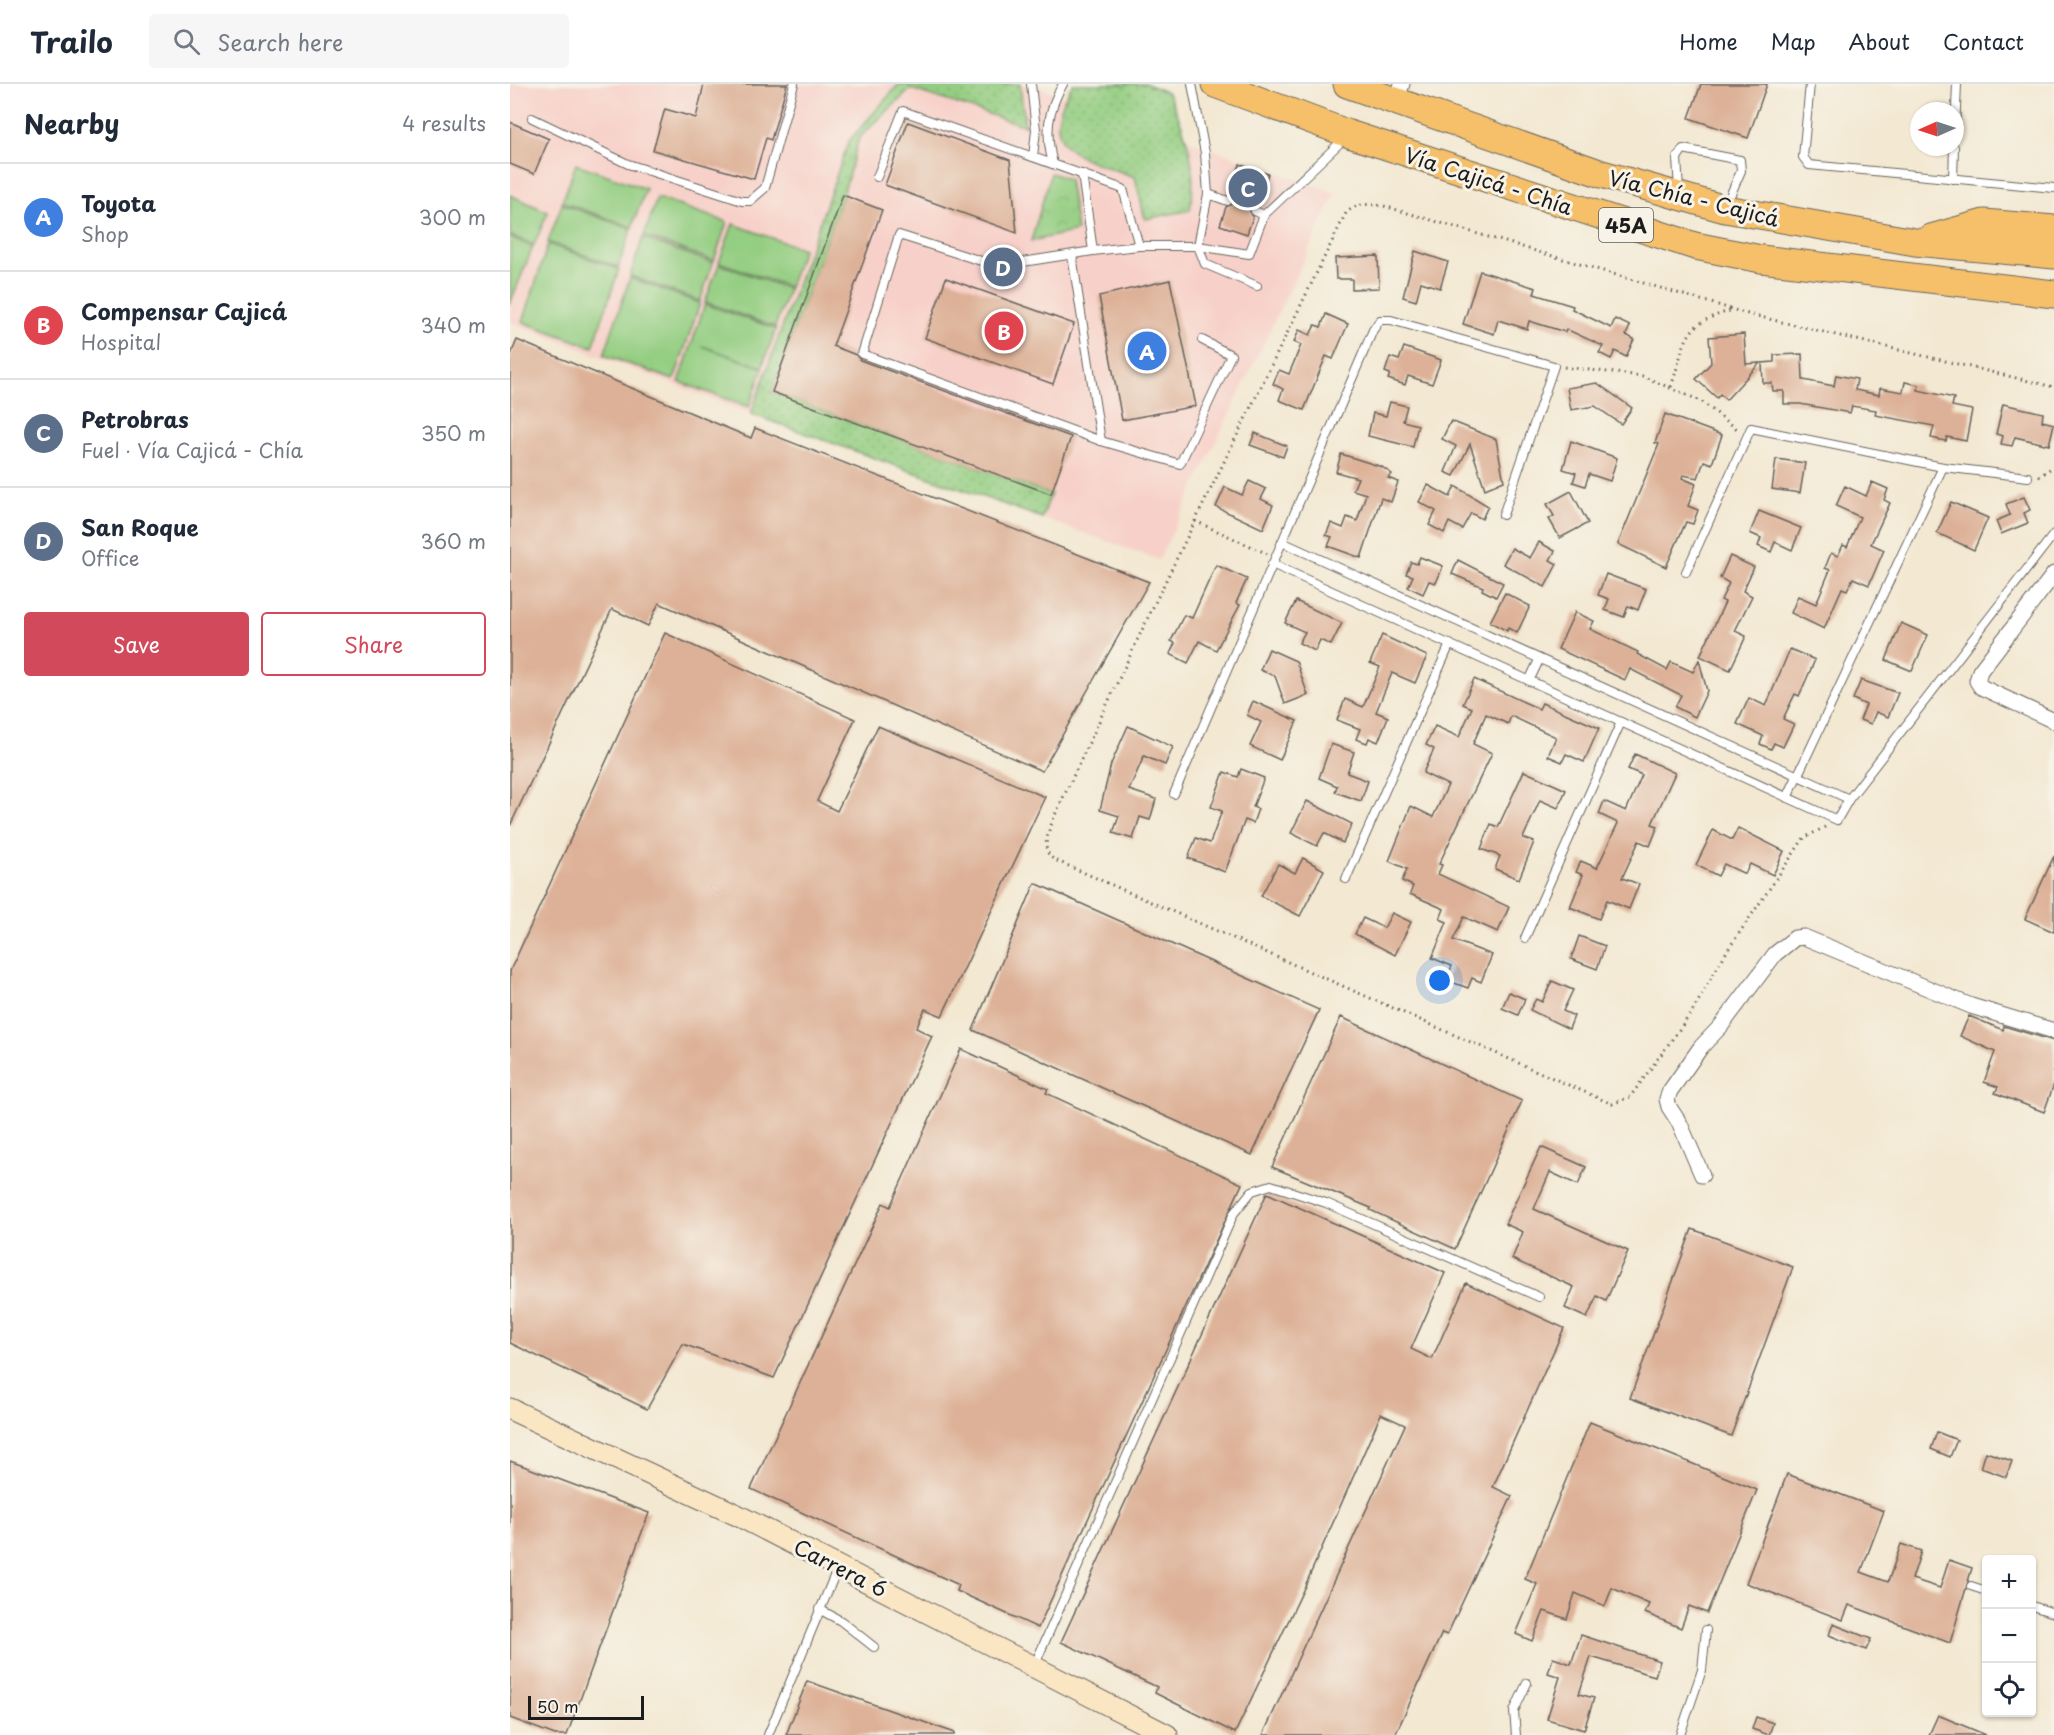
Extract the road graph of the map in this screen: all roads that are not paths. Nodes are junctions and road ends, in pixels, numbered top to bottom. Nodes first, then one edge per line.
1 (794, 84) edge
2 (1031, 84) edge
3 (1063, 84) edge
4 (1192, 84) edge
5 (1215, 84) edge
6 (1810, 84) edge
7 (1957, 84) edge
8 (1364, 87) edge
9 (1399, 93) edge
10 (1956, 102) edge
11 (532, 118) dead end
12 (1349, 134) junction
13 (1954, 156) edge
14 (1033, 157) junction
15 (1053, 164) junction
16 (1082, 174) junction
17 (877, 177) dead end
18 (1953, 179) junction
19 (2054, 188) edge
20 (1208, 194) junction
21 (1680, 197) junction
22 (1228, 201) dead end
23 (1725, 209) junction
24 (1255, 211) dead end
25 (1264, 215) junction
26 (2054, 229) edge
27 (1915, 242) junction
28 (1139, 246) junction
29 (1198, 246) junction
30 (1093, 251) junction
31 (1072, 255) junction
32 (2054, 255) edge
33 (1257, 286) dead end
34 (2054, 294) edge
35 (1202, 340) dead end
36 (1101, 441) junction
37 (1943, 467) junction
38 (2028, 477) road end
39 (1503, 515) dead end
40 (2054, 534) edge
41 (1282, 542) junction
42 (1274, 560) junction
43 (1686, 572) dead end
44 (2054, 574) edge
45 (1450, 645) junction
46 (1539, 660) junction
47 (1529, 681) junction
48 (2054, 720) edge
49 (1621, 722) junction
50 (1797, 777) junction
51 (1174, 794) dead end
52 (1787, 798) junction
53 (1850, 799) junction
54 (1346, 879) dead end
55 (1525, 939) dead end
56 (2054, 1031) edge
57 (1702, 1175) dead end
58 (1539, 1297) dead end
59 (510, 1409) edge
60 (839, 1566) junction
61 (1971, 1586) dead end
62 (1982, 1590) edge
63 (2036, 1608) edge
64 (819, 1609) junction
65 (2054, 1613) edge
66 (1706, 1630) dead end
67 (874, 1647) dead end
68 (1034, 1666) junction
69 (1527, 1683) dead end
70 (768, 1735) edge
71 (1167, 1735) edge
72 (1516, 1735) edge
73 (1680, 1735) edge

1 - 11 lane
2 - 14 lane
3 - 15 lane
4 - 20 lane
5 - 12 highway, Vía Cajicá - Chía / 45A
6 - 18 lane
7 - 10 lane
8 - 9 highway, Vía Chía - Cajicá / 45A
9 - 21 highway, Vía Chía - Cajicá / 45A
12 - 25 lane
12 - 34 highway, Vía Cajicá - Chía / 45A
13 - 18 lane
14 - 15 lane
14 - 17 lane
15 - 16 lane
16 - 28 lane
16 - 30 lane
18 - 19 lane
20 - 22 lane
20 - 29 lane
21 - 23 highway, Vía Chía - Cajicá / 45A
21 - 23 lane
23 - 27 highway, Vía Chía - Cajicá / 45A
24 - 25 lane
25 - 29 lane
26 - 27 highway
27 - 32 highway, Vía Chía - Cajicá / 45A
28 - 29 lane
28 - 30 lane
29 - 33 lane
30 - 31 lane
31 - 36 lane
31 - 36 lane
35 - 36 lane
37 - 38 lane
37 - 43 lane
37 - 50 lane
39 - 41 lane
40 - 53 lane
41 - 42 lane
41 - 46 lane
42 - 45 lane
42 - 51 lane
44 - 48 street
45 - 47 lane
45 - 54 lane
46 - 47 lane
46 - 50 lane
47 - 49 lane
49 - 52 lane
49 - 55 lane
50 - 52 lane
50 - 53 lane
52 - 53 lane
56 - 57 street
58 - 68 lane
59 - 60 main road, Carrera 6
60 - 64 lane
60 - 68 main road, Carrera 6
61 - 62 lane
63 - 65 lane
64 - 67 lane
64 - 70 lane
66 - 73 lane
68 - 71 main road, Carrera 6
69 - 72 lane

